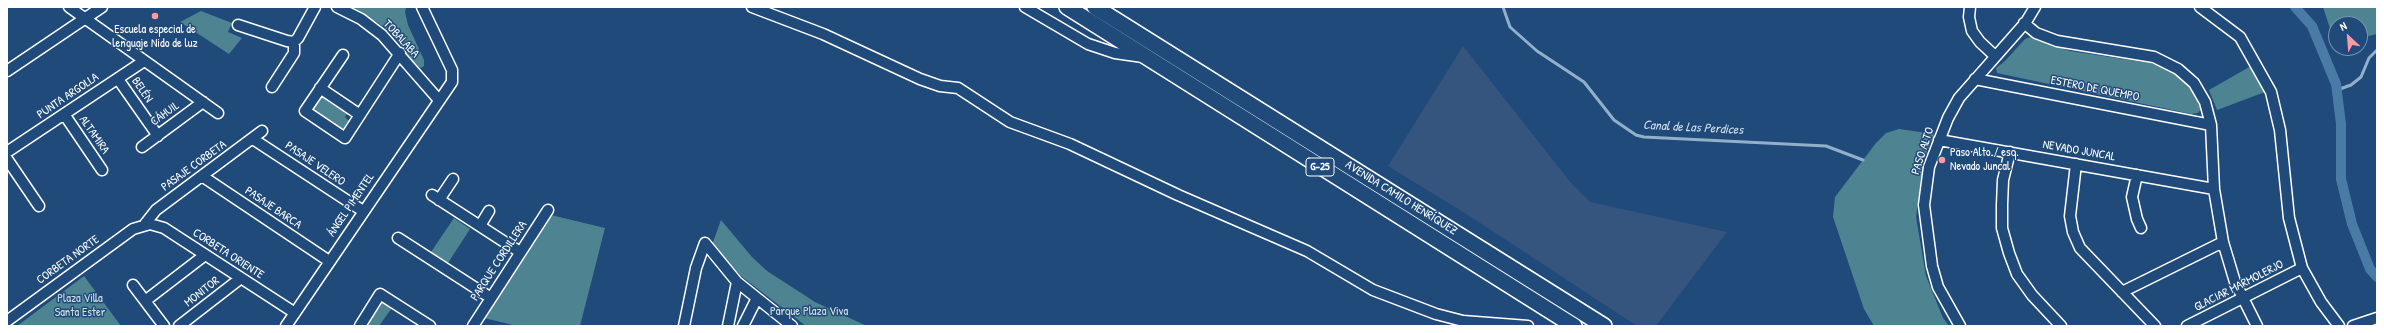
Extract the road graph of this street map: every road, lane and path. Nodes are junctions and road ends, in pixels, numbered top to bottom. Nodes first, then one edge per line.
1 (69, 7) edge
2 (102, 7) edge
3 (316, 7) edge
4 (337, 7) edge
5 (422, 7) edge
6 (752, 7) edge
7 (1025, 7) edge
8 (1067, 7) edge
9 (1095, 7) edge
10 (1970, 7) edge
11 (2035, 7) edge
12 (2200, 7) edge
13 (85, 19) junction
14 (2024, 23) junction
15 (238, 25) dead end
16 (294, 42) junction
17 (400, 53) junction
18 (343, 55) dead end
19 (1995, 56) junction
20 (1144, 57) junction
21 (144, 61) junction
22 (7, 71) edge
23 (118, 78) junction
24 (1974, 79) junction
25 (272, 86) dead end
26 (320, 88) junction
27 (438, 99) junction
28 (203, 102) junction
29 (218, 113) dead end
30 (64, 114) junction
31 (360, 115) junction
32 (2211, 125) junction
33 (262, 131) dead end
34 (158, 136) junction
35 (253, 138) junction
36 (1939, 140) junction
37 (142, 147) dead end
38 (7, 152) edge
39 (2010, 152) junction
40 (7, 159) edge
41 (2076, 164) junction
42 (102, 170) dead end
43 (2137, 175) junction
44 (202, 176) junction
45 (453, 179) dead end
46 (2214, 189) junction
47 (39, 206) dead end
48 (548, 210) dead end
49 (363, 211) junction
50 (489, 211) dead end
51 (145, 224) junction
52 (480, 226) junction
53 (2141, 228) dead end
54 (398, 238) dead end
55 (2223, 242) junction
56 (520, 252) junction
57 (205, 255) junction
58 (329, 261) junction
59 (2302, 268) junction
60 (241, 278) junction
61 (737, 282) junction
62 (133, 285) dead end
63 (2122, 292) junction
64 (491, 298) junction
65 (2243, 299) junction
66 (756, 300) junction
67 (145, 301) junction
68 (296, 313) junction
69 (2377, 318) edge
70 (7, 320) edge
71 (2355, 325) edge
72 (164, 326) edge
73 (179, 326) edge
74 (286, 326) edge
75 (360, 326) edge
76 (430, 326) edge
77 (472, 326) edge
78 (684, 326) edge
79 (728, 326) edge
80 (743, 326) edge
81 (792, 326) edge
82 (1528, 326) edge
83 (1574, 326) edge
84 (1604, 326) edge
85 (1960, 326) edge
86 (2061, 326) edge
87 (2155, 326) edge
88 (2187, 326) edge
89 (2257, 326) edge
90 (2339, 326) edge

1 - 13 street
2 - 13 street
3 - 16 street
4 - 17 street, TOBALABA
5 - 27 street, ÁNGEL PIMENTEL
6 - 82 street
7 - 20 street
8 - 20 main road, AVENIDA CAMILO HENRÍQUEZ / G-25
9 - 84 main road, AVENIDA CAMILO HENRÍQUEZ / G-25
10 - 19 street
11 - 14 street, PASO ALTO
12 - 59 street
13 - 21 street
13 - 22 street
14 - 19 street, PASO ALTO
14 - 32 street
15 - 16 street
16 - 25 street
17 - 27 street, TOBALABA
17 - 31 street
18 - 26 street
19 - 24 street, PASO ALTO
20 - 83 main road, AVENIDA CAMILO HENRÍQUEZ / G-25
21 - 23 street, PUNTA ARGOLLA
21 - 28 street
23 - 30 street, PUNTA ARGOLLA
23 - 34 street, BELÉN
24 - 32 street, ESTERO DE QUEMPO
24 - 36 street, PASO ALTO
26 - 31 street
26 - 31 street
27 - 49 street, ÁNGEL PIMENTEL
28 - 29 street
28 - 34 street, CÁHUIL
30 - 38 street, PUNTA ARGOLLA
30 - 42 street, ALTAMIRA
32 - 46 street
33 - 35 street, PASAJE CORBETA
34 - 37 street, CÁHUIL
35 - 44 street, PASAJE CORBETA
35 - 49 street, PASAJE VELERO
36 - 39 street, NEVADO JUNCAL
36 - 85 street, PASO ALTO
39 - 41 street, NEVADO JUNCAL
39 - 86 street
40 - 47 street
41 - 43 street, NEVADO JUNCAL
41 - 63 street
43 - 46 street, NEVADO JUNCAL
43 - 53 street
44 - 51 street, PASAJE CORBETA
44 - 58 street, PASAJE BARCA
45 - 52 street
46 - 55 street
48 - 56 street, PARQUE CORDILLERA
49 - 58 street, ÁNGEL PIMENTEL
50 - 52 street
51 - 57 street, CORBETA ORIENTE
51 - 70 street, CORBETA NORTE
52 - 56 street
54 - 64 street
55 - 63 street
55 - 65 street
56 - 64 street, PARQUE CORDILLERA
57 - 60 street, CORBETA ORIENTE
57 - 67 street
58 - 68 street, ÁNGEL PIMENTEL
59 - 65 street, GLACIAR MARMOLERJO
59 - 90 street
60 - 68 street, CORBETA ORIENTE
60 - 73 street, MONITOR
61 - 66 street
61 - 78 street
61 - 79 street
62 - 67 street
63 - 87 street
64 - 77 street, PARQUE CORDILLERA
65 - 88 street, GLACIAR MARMOLERJO
65 - 89 street
66 - 80 street
66 - 81 street
67 - 72 street
68 - 74 street, ÁNGEL PIMENTEL
69 - 71 street
75 - 76 street

